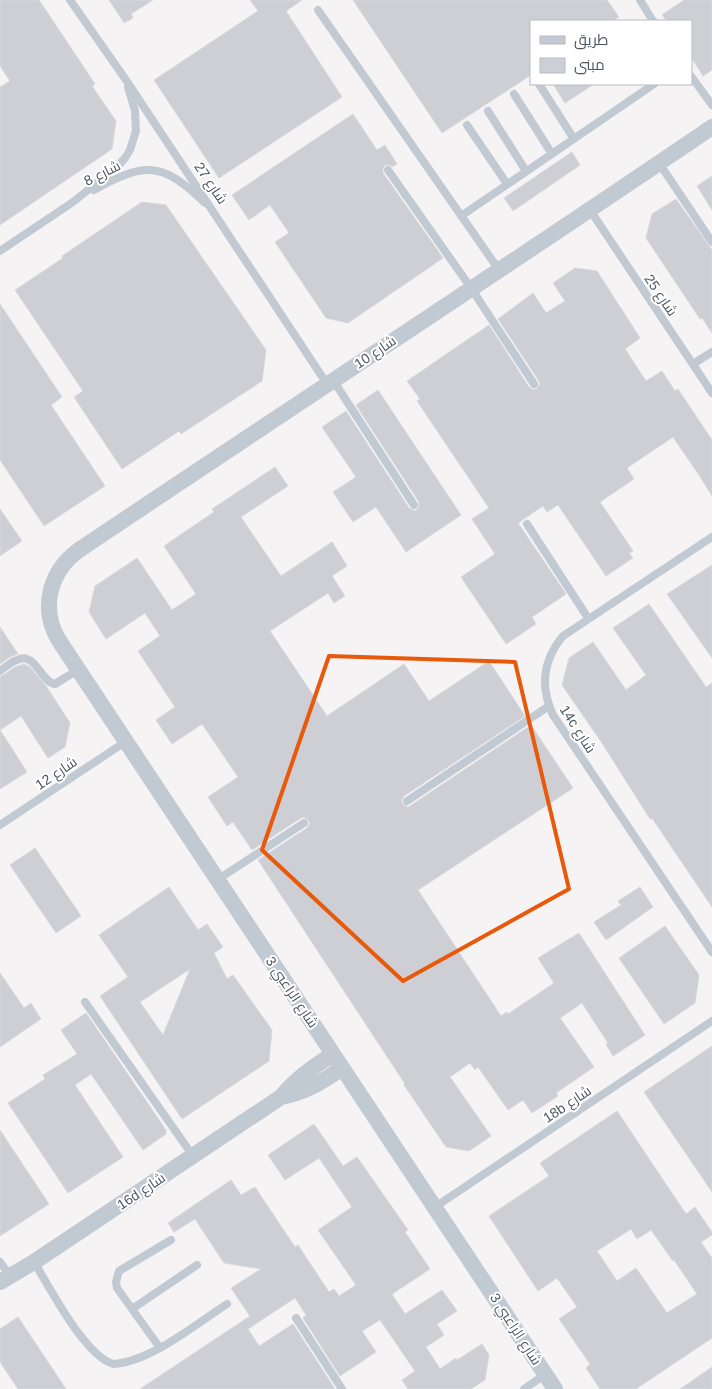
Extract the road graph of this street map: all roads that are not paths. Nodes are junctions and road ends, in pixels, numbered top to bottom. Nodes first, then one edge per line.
1 (70, 0) edge
2 (640, 0) edge
3 (318, 10) dead end
4 (653, 20) edge
5 (692, 77) edge
6 (126, 80) junction
7 (540, 85) edge
8 (653, 85) edge
9 (514, 94) dead end
10 (712, 105) edge
11 (488, 111) dead end
12 (468, 125) dead end
13 (712, 127) edge
14 (574, 139) junction
15 (552, 154) junction
16 (659, 163) junction
17 (388, 170) dead end
18 (526, 171) junction
19 (507, 184) junction
20 (72, 202) junction
21 (590, 210) junction
22 (218, 216) junction
23 (461, 216) junction
24 (712, 242) edge
25 (0, 251) edge
26 (499, 270) junction
27 (471, 288) junction
28 (712, 352) edge
29 (693, 364) junction
30 (330, 382) junction
31 (534, 384) dead end
32 (712, 393) edge
33 (414, 505) dead end
34 (527, 524) dead end
35 (712, 538) edge
36 (51, 588) joint
37 (588, 618) junction
38 (78, 670) junction
39 (0, 671) edge
40 (549, 706) junction
41 (125, 742) junction
42 (407, 802) dead end
43 (304, 823) dead end
44 (0, 825) edge
45 (217, 880) junction
46 (712, 952) edge
47 (85, 1002) dead end
48 (712, 1021) edge
49 (337, 1061) junction
50 (193, 1156) junction
51 (435, 1207) junction
52 (171, 1240) dead end
53 (0, 1262) edge
54 (34, 1262) junction
55 (196, 1265) dead end
56 (5, 1280) edge
57 (227, 1304) dead end
58 (132, 1309) junction
59 (296, 1318) dead end
60 (160, 1348) junction
61 (546, 1374) junction
62 (342, 1389) edge
63 (524, 1389) edge
64 (556, 1389) edge

1 - 6 lane, شارع 27
2 - 4 lane
3 - 23 lane
5 - 10 lane
6 - 20 lane, شارع 8
6 - 22 lane, شارع 27
7 - 14 lane
8 - 14 lane
9 - 15 lane
11 - 18 lane
12 - 19 lane
13 - 16 street, شارع 10
14 - 15 lane
15 - 18 lane
16 - 21 street, شارع 10
16 - 24 lane
17 - 27 lane
18 - 19 lane
19 - 23 lane
20 - 22 lane, شارع 8
20 - 25 lane, شارع 8
21 - 26 street, شارع 10
21 - 29 lane, شارع 25
22 - 30 lane, شارع 27
23 - 26 lane
26 - 27 street, شارع 10
27 - 30 street, شارع 10
27 - 31 lane
28 - 29 lane
29 - 32 lane, شارع 25
30 - 33 lane, شارع 27
30 - 36 street, شارع 10
34 - 37 lane
35 - 37 lane, 14c شارع
36 - 38 street, شارع الراعبي 3
37 - 40 lane, 14c شارع
38 - 39 lane
38 - 41 street, شارع الراعبي 3
40 - 42 lane
40 - 46 lane, 14c شارع
41 - 44 lane, شارع 12
41 - 45 street, شارع الراعبي 3
43 - 45 lane
45 - 49 street, شارع الراعبي 3
47 - 50 lane
48 - 51 lane, 18b شارع
49 - 50 street, 16d شارع
49 - 51 street, شارع الراعبي 3
50 - 54 street, 16d شارع
51 - 61 street, شارع الراعبي 3
52 - 58 lane
53 - 56 lane
54 - 56 street, 16d شارع
54 - 60 lane
55 - 58 lane
57 - 60 lane
58 - 60 lane
59 - 62 lane
61 - 63 lane
61 - 64 street, شارع الراعبي 3

